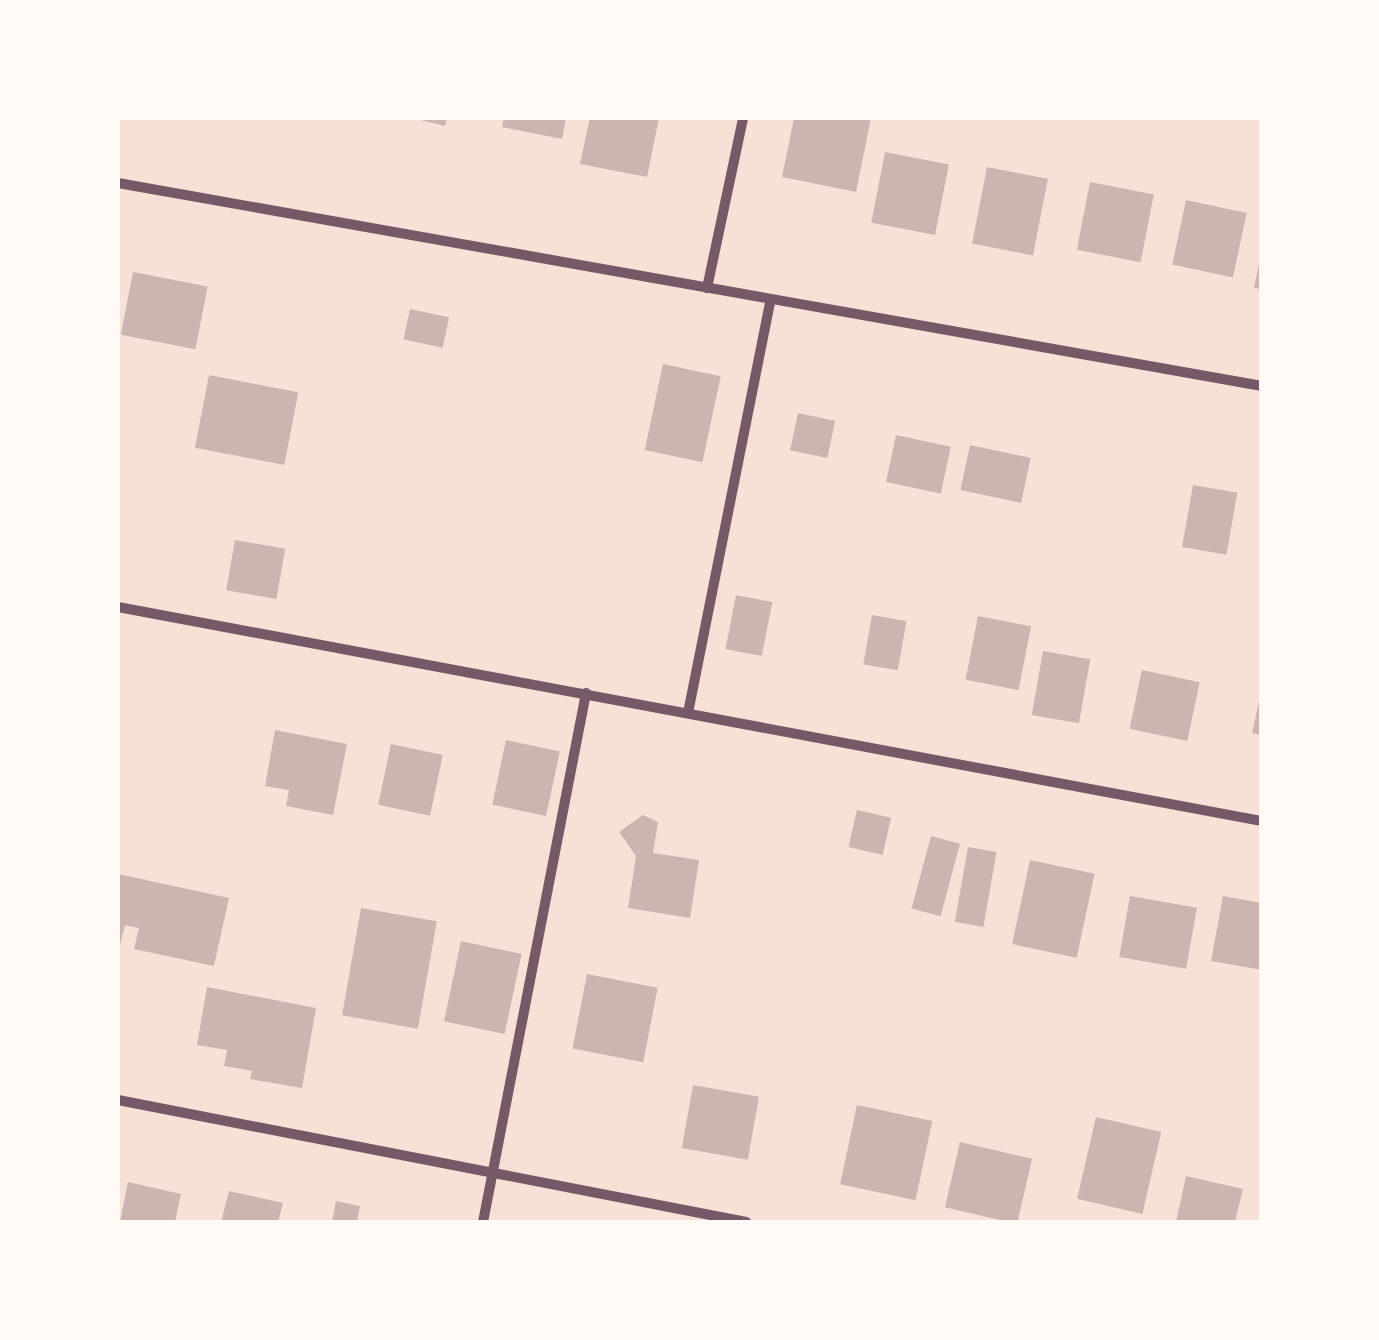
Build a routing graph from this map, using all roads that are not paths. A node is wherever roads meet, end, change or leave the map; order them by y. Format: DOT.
graph roads {
  1 [pos="743,118"];
  2 [pos="118,184"];
  3 [pos="707,288"];
  4 [pos="770,301"];
  5 [pos="1262,386"];
  6 [pos="118,607"];
  7 [pos="586,693"];
  8 [pos="688,713"];
  9 [pos="1262,821"];
  10 [pos="118,1100"];
  11 [pos="492,1173"];
  12 [pos="484,1222"];
  13 [pos="746,1222"];
  1 -- 3 [label="street"];
  2 -- 3 [label="street"];
  3 -- 4 [label="street"];
  4 -- 5 [label="street"];
  4 -- 8 [label="street"];
  6 -- 7 [label="street"];
  7 -- 8 [label="street"];
  7 -- 11 [label="street"];
  8 -- 9 [label="street"];
  10 -- 11 [label="street"];
  11 -- 12 [label="street"];
  11 -- 13 [label="street"];
}
